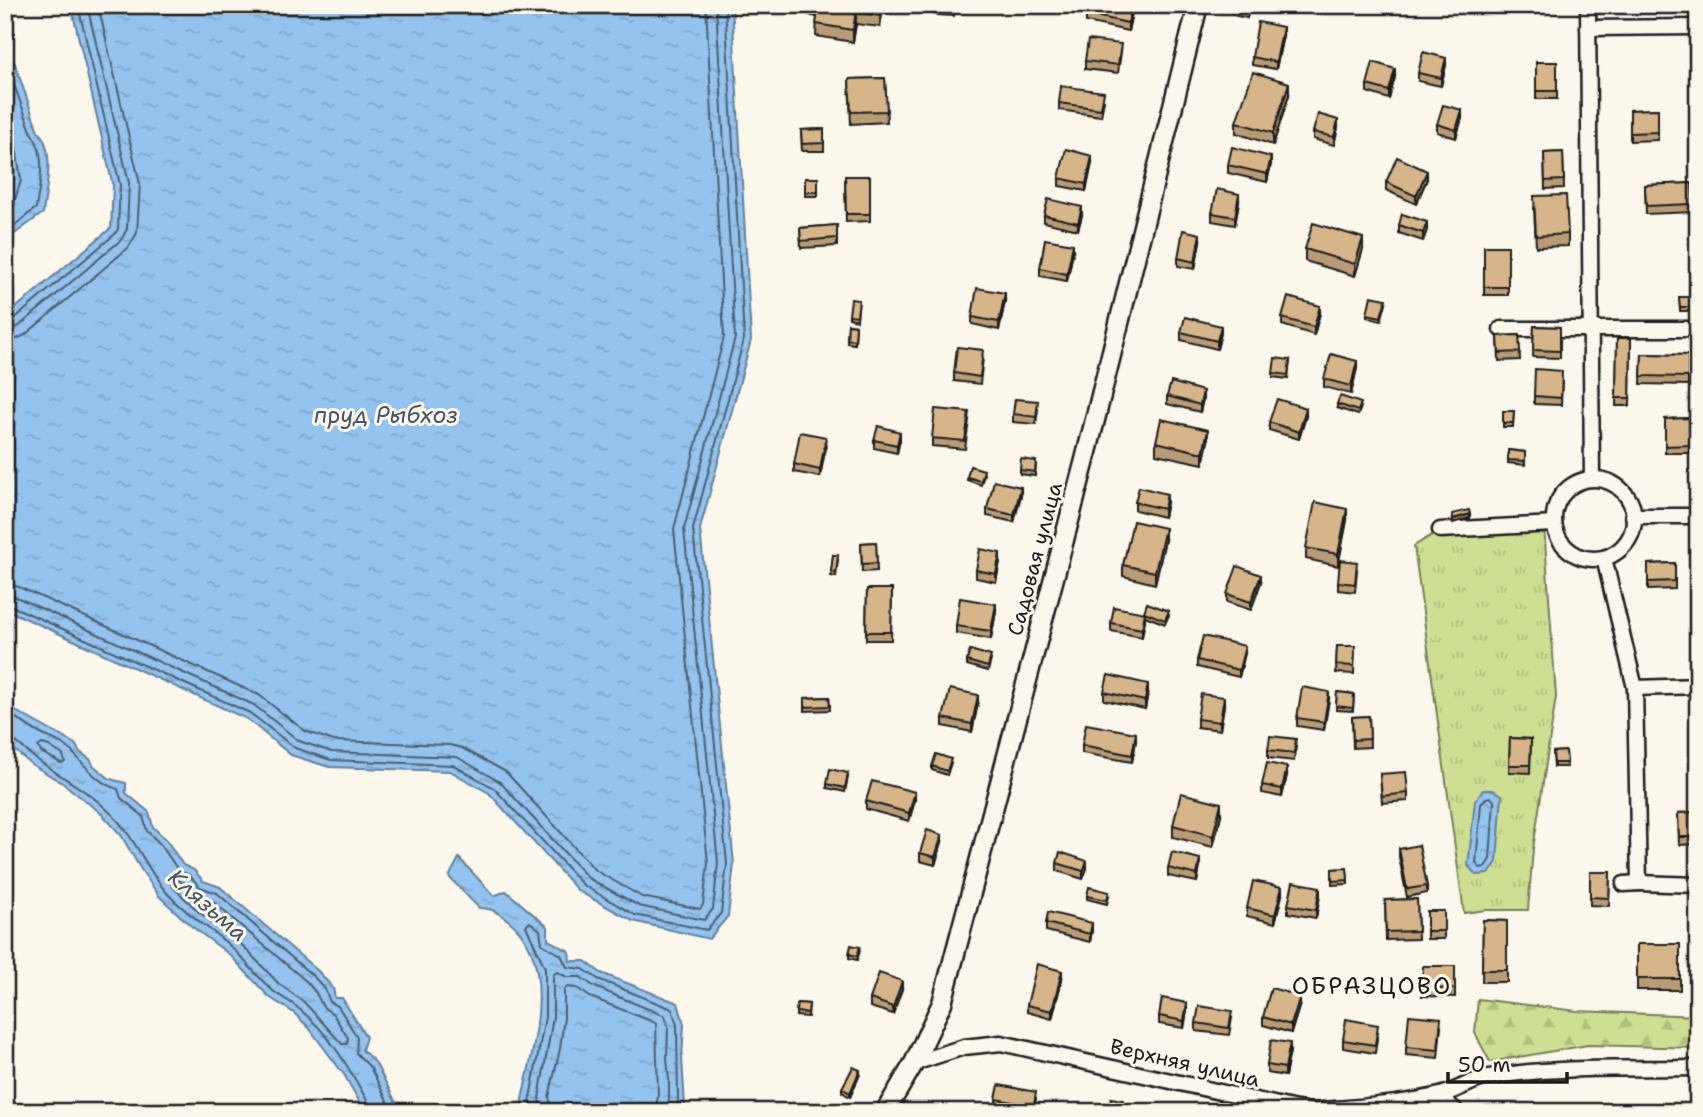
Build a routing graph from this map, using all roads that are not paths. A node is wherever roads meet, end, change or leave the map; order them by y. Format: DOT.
graph roads {
  1 [pos="1198,5"];
  2 [pos="1588,5"];
  3 [pos="1588,27"];
  4 [pos="1698,27"];
  5 [pos="1698,328"];
  6 [pos="1500,329"];
  7 [pos="1591,330"];
  8 [pos="1592,478"];
  9 [pos="1633,516"];
  10 [pos="1698,516"];
  11 [pos="1554,524"];
  12 [pos="1440,530"];
  13 [pos="1604,558"];
  14 [pos="1698,686"];
  15 [pos="1636,688"];
  16 [pos="1639,883"];
  17 [pos="1624,884"];
  18 [pos="1698,885"];
  19 [pos="914,1063"];
  20 [pos="1698,1068"];
  21 [pos="1424,1098"];
  22 [pos="1312,1111"];
  23 [pos="885,1112"];
  24 [pos="1457,1112"];
  1 -- 19 [label="street, Садовая улица"];
  2 -- 3 [label="street"];
  3 -- 4 [label="street"];
  3 -- 7 [label="street"];
  5 -- 7 [label="street"];
  6 -- 7 [label="street"];
  7 -- 8 [label="street"];
  8 -- 9 [label="street"];
  8 -- 11 [label="street"];
  9 -- 10 [label="street"];
  9 -- 13 [label="street"];
  11 -- 12 [label="street"];
  11 -- 13 [label="street"];
  13 -- 15 [label="street"];
  14 -- 15 [label="street"];
  15 -- 16 [label="street"];
  16 -- 17 [label="street"];
  16 -- 18 [label="street"];
  19 -- 22 [label="street, Верхняя улица"];
  19 -- 23 [label="street, Садовая улица"];
  20 -- 21 [label="street, Верхняя улица"];
  21 -- 22 [label="street, Верхняя улица"];
  21 -- 24 [label="street"];
}
